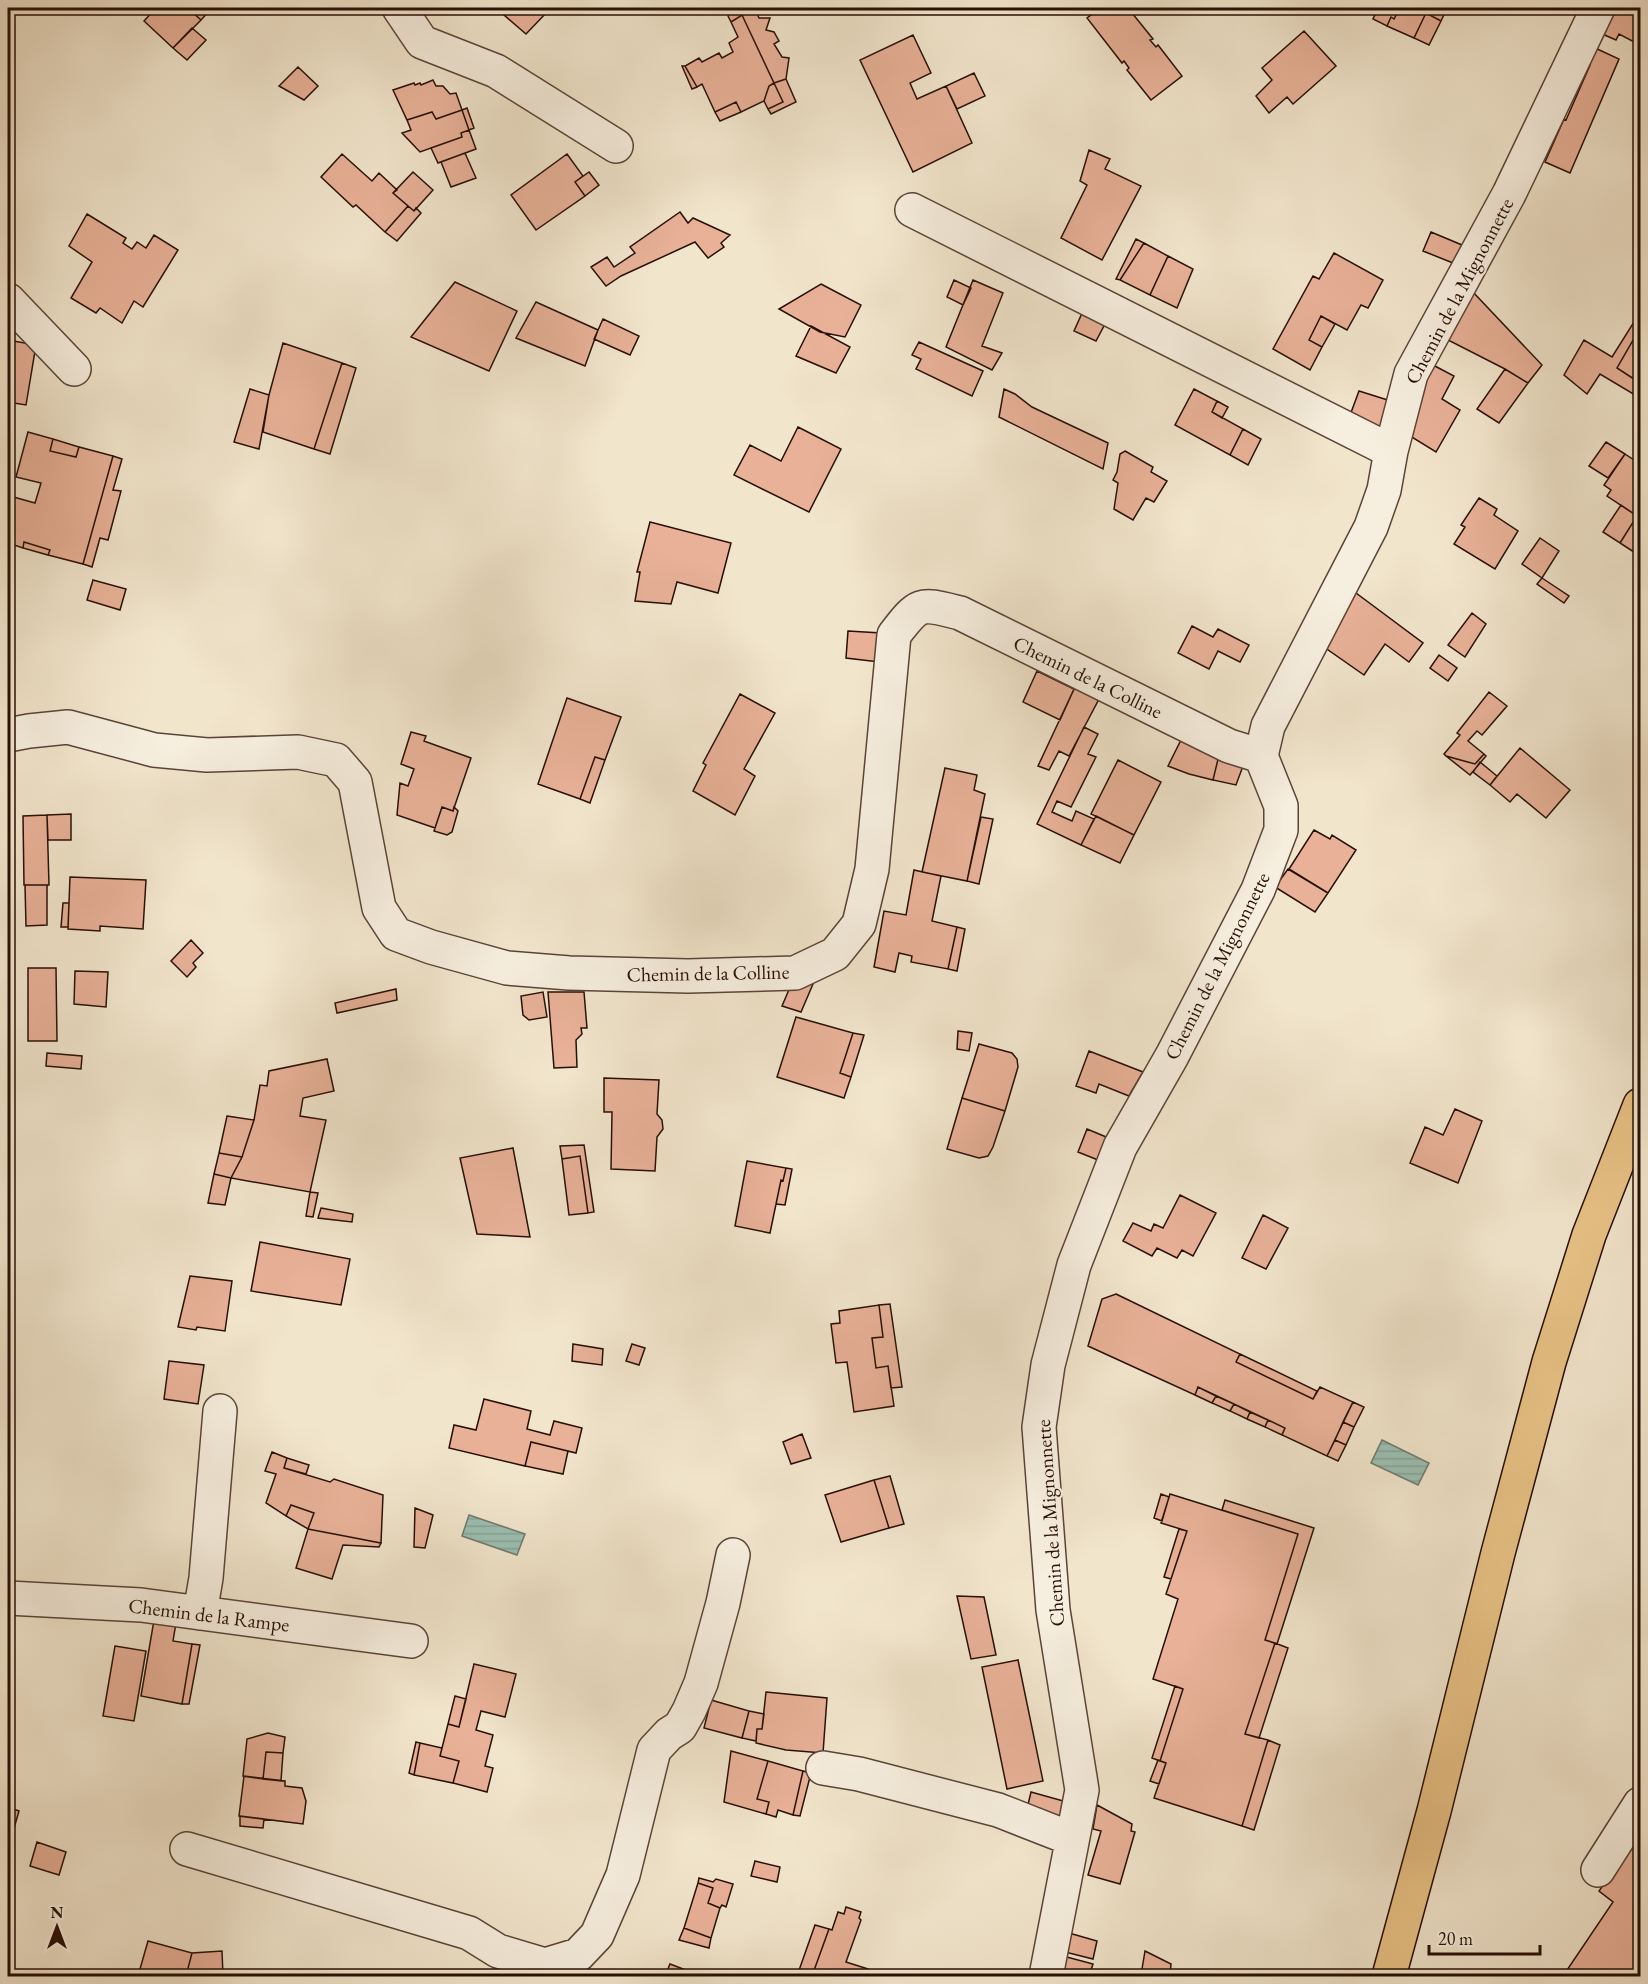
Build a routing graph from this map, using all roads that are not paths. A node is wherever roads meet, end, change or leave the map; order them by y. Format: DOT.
graph roads {
  1 [pos="399,8"];
  2 [pos="1598,8"];
  3 [pos="616,146"];
  4 [pos="912,210"];
  5 [pos="8,300"];
  6 [pos="74,369"];
  7 [pos="1391,451"];
  8 [pos="8,735"];
  9 [pos="1261,756"];
  10 [pos="1641,1105"];
  11 [pos="220,1411"];
  12 [pos="733,1555"];
  13 [pos="8,1598"];
  14 [pos="200,1613"];
  15 [pos="411,1641"];
  16 [pos="823,1768"];
  17 [pos="1641,1804"];
  18 [pos="1072,1839"];
  19 [pos="187,1849"];
  20 [pos="1598,1870"];
  21 [pos="538,1971"];
  22 [pos="1046,1977"];
  23 [pos="1389,1977"];
  1 -- 3 [label="street"];
  2 -- 7 [label="street, Chemin de la Mignonnette"];
  4 -- 7 [label="street"];
  5 -- 6 [label="street"];
  7 -- 9 [label="street, Chemin de la Mignonnette"];
  8 -- 9 [label="street, Chemin de la Colline"];
  9 -- 18 [label="street, Chemin de la Mignonnette"];
  10 -- 23 [label="main road"];
  11 -- 14 [label="street"];
  12 -- 21 [label="street"];
  13 -- 14 [label="street, Chemin de la Rampe"];
  14 -- 15 [label="street, Chemin de la Rampe"];
  16 -- 18 [label="street"];
  17 -- 20 [label="street"];
  18 -- 22 [label="street, Chemin de la Mignonnette"];
  19 -- 21 [label="street"];
}
